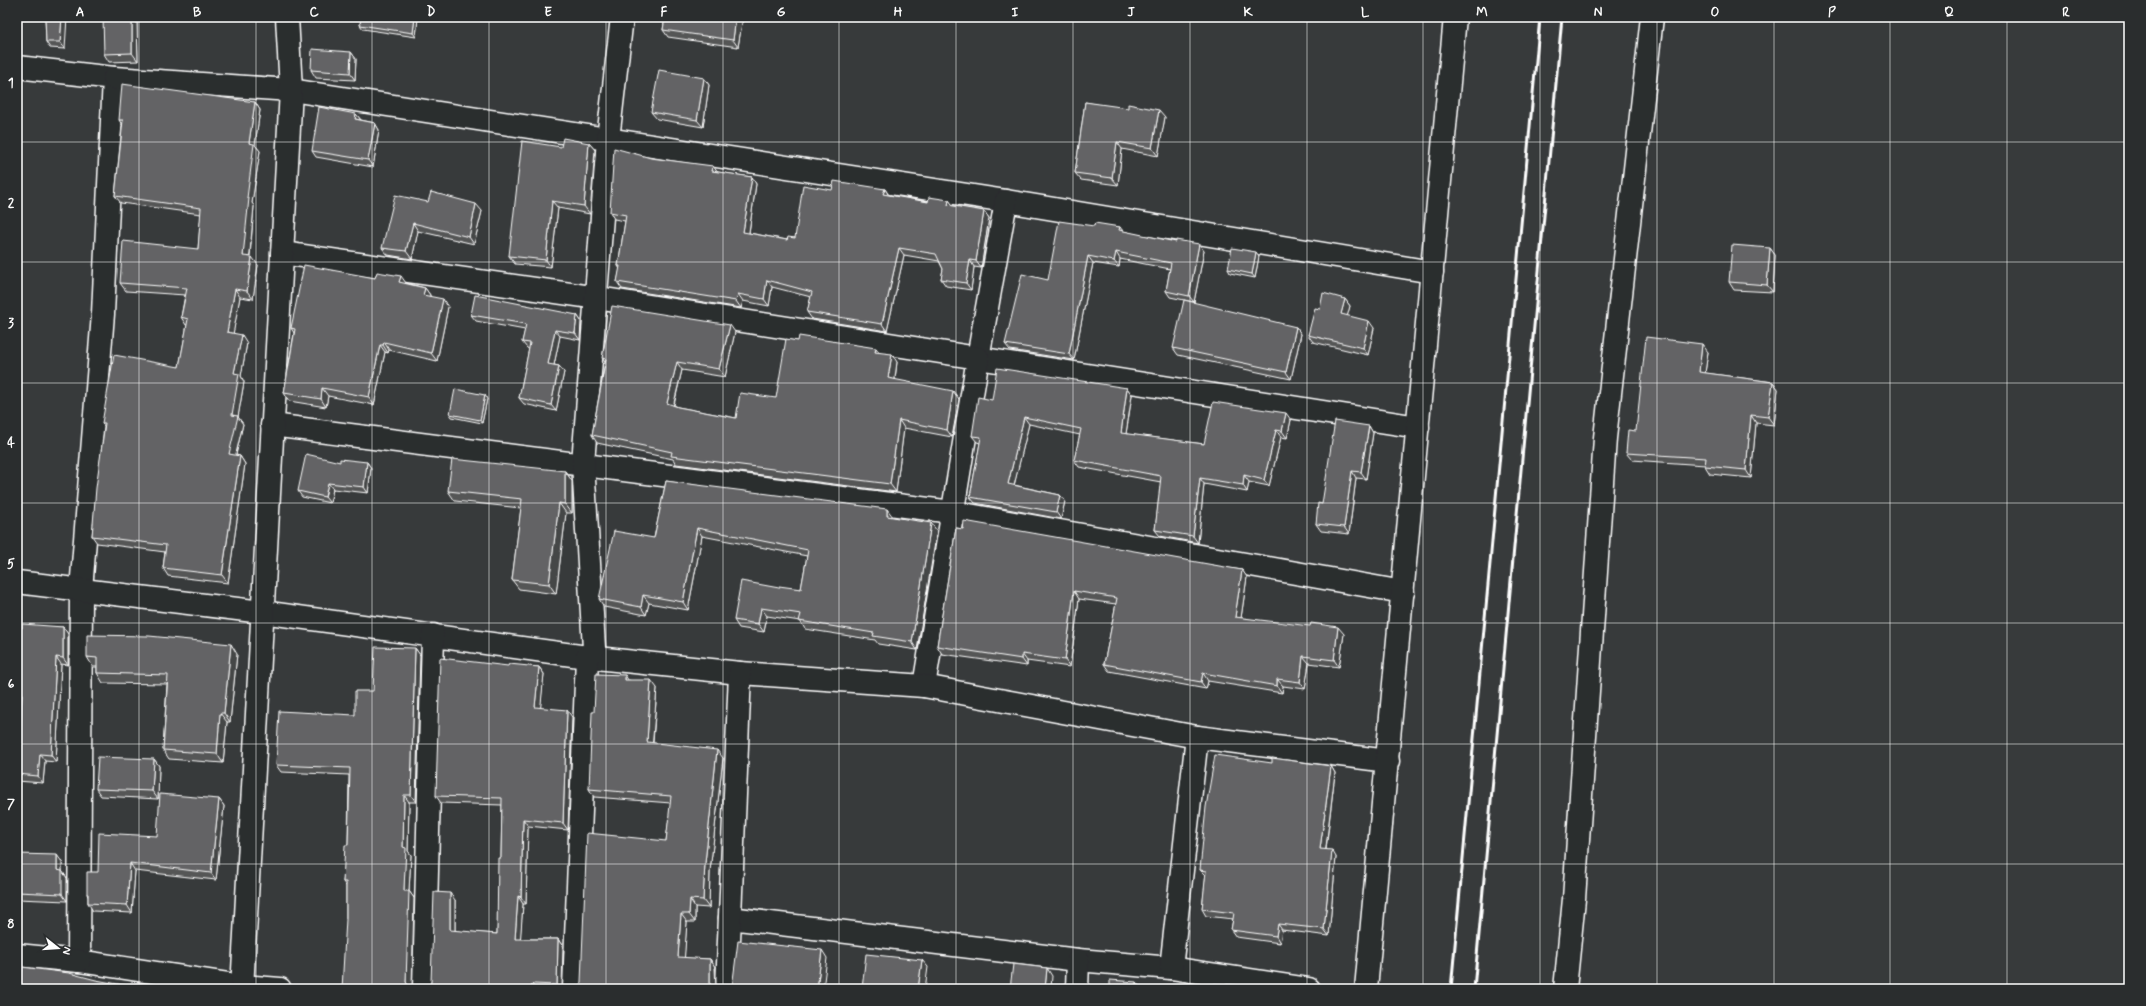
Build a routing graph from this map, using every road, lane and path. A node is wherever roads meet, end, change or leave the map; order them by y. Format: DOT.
graph roads {
  1 [pos="287,17"];
  2 [pos="622,17"];
  3 [pos="1455,17"];
  4 [pos="1652,17"];
  5 [pos="17,67"];
  6 [pos="114,78"];
  7 [pos="291,90"];
  8 [pos="608,139"];
  9 [pos="1006,201"];
  10 [pos="282,253"];
  11 [pos="1432,272"];
  12 [pos="596,298"];
  13 [pos="978,358"];
  14 [pos="272,425"];
  15 [pos="1418,427"];
  16 [pos="583,463"];
  17 [pos="952,512"];
  18 [pos="17,582"];
  19 [pos="81,590"];
  20 [pos="1403,592"];
  21 [pos="262,612"];
  22 [pos="433,635"];
  23 [pos="587,658"];
  24 [pos="740,673"];
  25 [pos="924,686"];
  26 [pos="1197,737"];
  27 [pos="1388,761"];
  28 [pos="730,918"];
  29 [pos="17,955"];
  30 [pos="1078,960"];
  31 [pos="79,961"];
  32 [pos="1172,968"];
  33 [pos="242,987"];
  34 [pos="280,989"];
  35 [pos="424,989"];
  36 [pos="574,989"];
  37 [pos="728,989"];
  38 [pos="1078,989"];
  39 [pos="1309,989"];
  40 [pos="1366,989"];
  41 [pos="1565,989"];
  1 -- 7 [label="street"];
  2 -- 8 [label="street"];
  3 -- 11 [label="street"];
  4 -- 41 [label="street"];
  5 -- 6 [label="street"];
  6 -- 7 [label="street"];
  6 -- 19 [label="street"];
  7 -- 8 [label="street"];
  7 -- 10 [label="street"];
  8 -- 9 [label="street"];
  8 -- 12 [label="street"];
  9 -- 11 [label="street"];
  9 -- 13 [label="street"];
  10 -- 12 [label="street"];
  10 -- 14 [label="street"];
  11 -- 15 [label="street"];
  12 -- 13 [label="street"];
  12 -- 16 [label="street"];
  13 -- 15 [label="street"];
  13 -- 17 [label="street"];
  14 -- 16 [label="street"];
  14 -- 21 [label="street"];
  15 -- 20 [label="street"];
  16 -- 17 [label="street"];
  16 -- 23 [label="street"];
  17 -- 20 [label="street"];
  17 -- 25 [label="street"];
  18 -- 19 [label="street"];
  19 -- 21 [label="street"];
  19 -- 31 [label="street"];
  20 -- 27 [label="street"];
  21 -- 22 [label="street"];
  21 -- 33 [label="street"];
  22 -- 23 [label="street"];
  22 -- 35 [label="street"];
  23 -- 24 [label="street"];
  23 -- 36 [label="street"];
  24 -- 25 [label="street"];
  24 -- 28 [label="street"];
  25 -- 26 [label="street"];
  26 -- 27 [label="street"];
  26 -- 32 [label="street"];
  27 -- 40 [label="street"];
  28 -- 30 [label="street"];
  28 -- 37 [label="street"];
  29 -- 31 [label="street"];
  30 -- 32 [label="street"];
  30 -- 38 [label="street"];
  31 -- 33 [label="street"];
  32 -- 39 [label="street"];
  33 -- 34 [label="street"];
}
